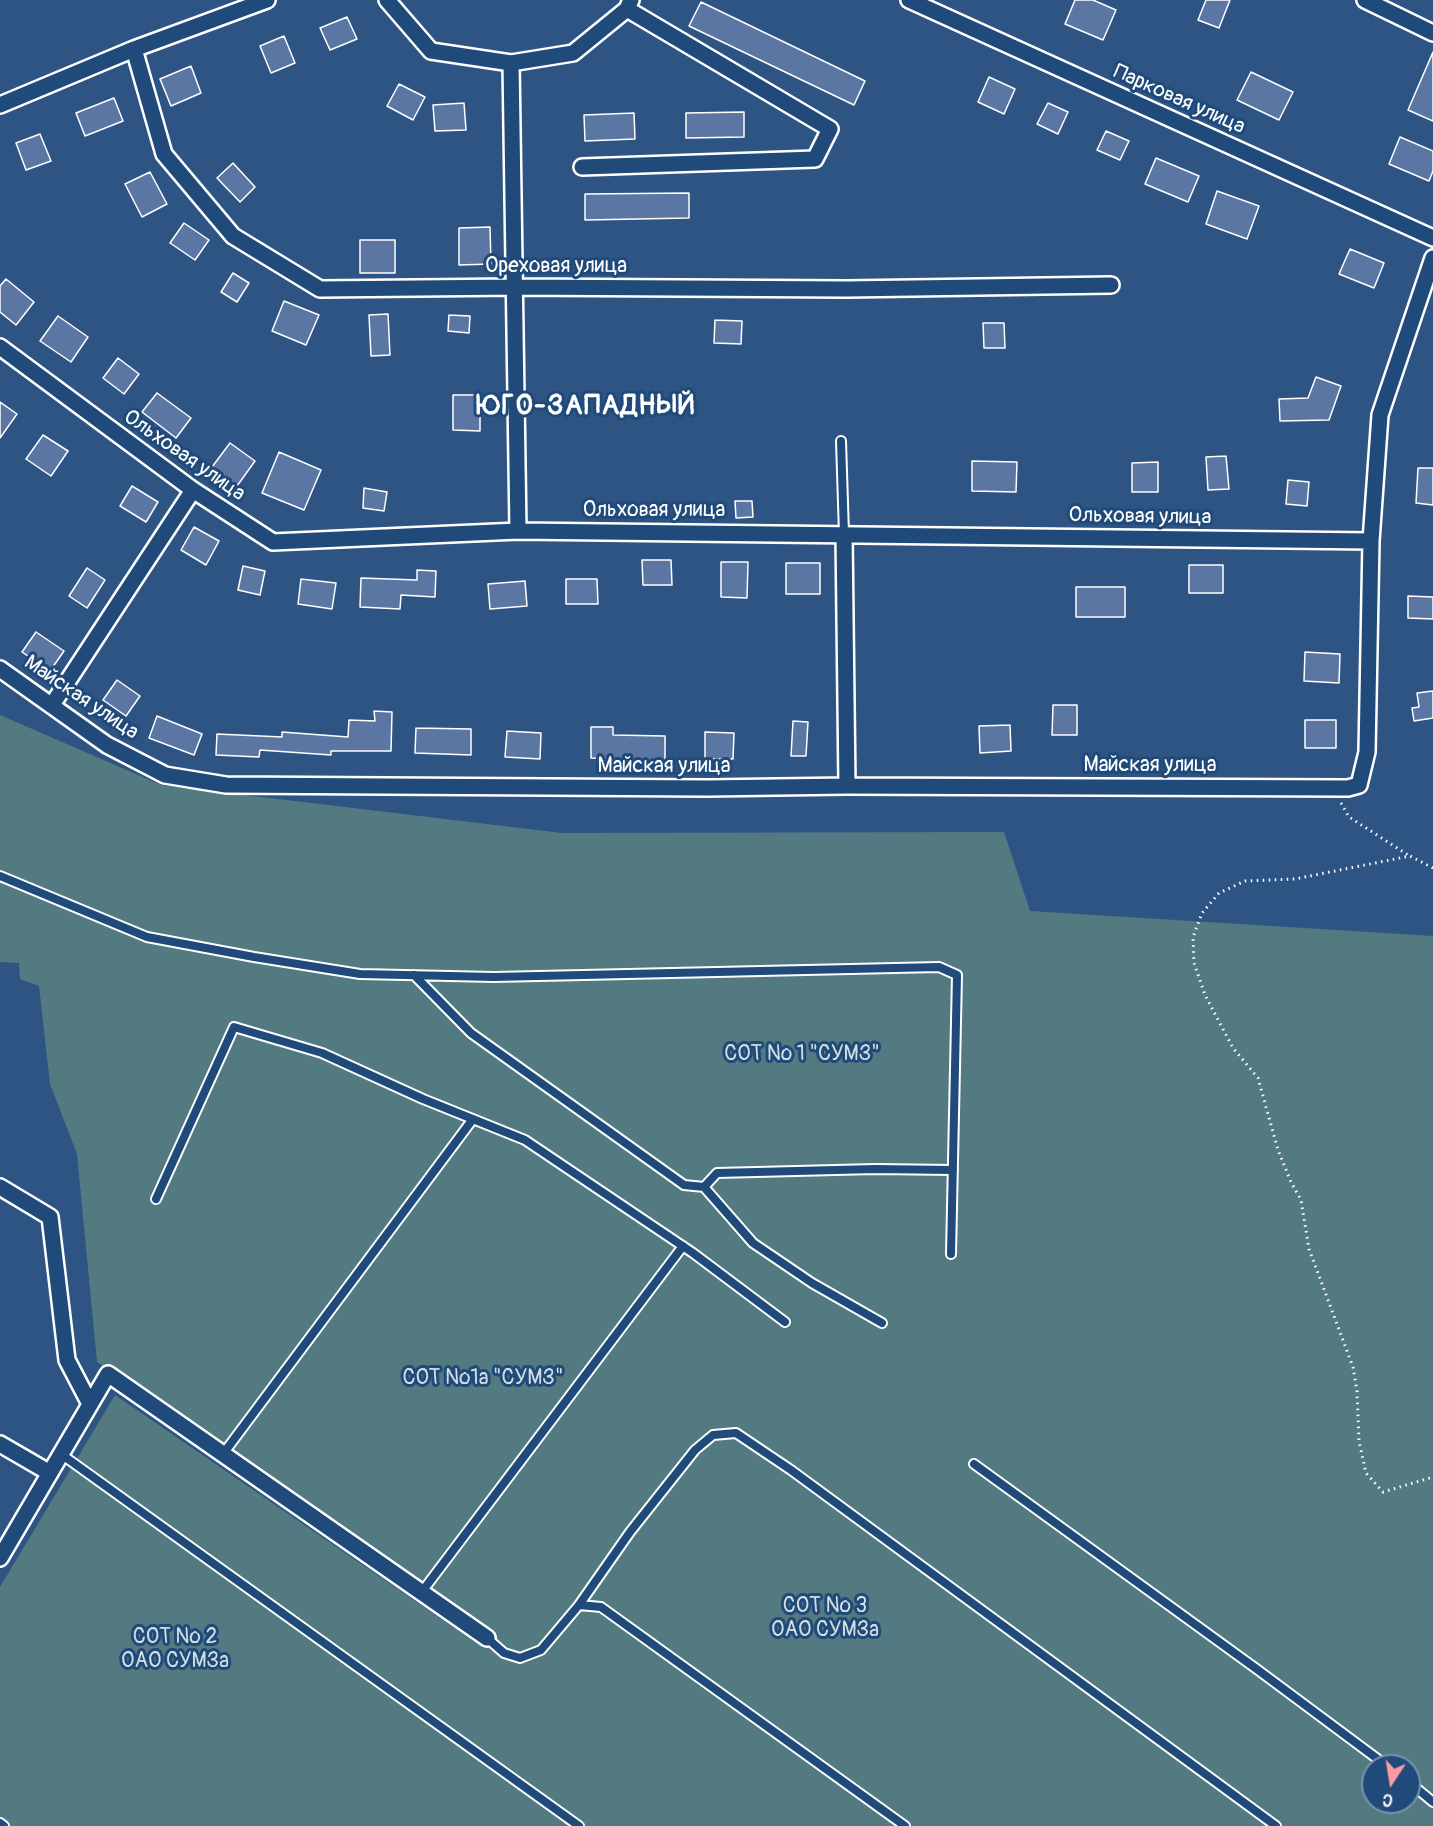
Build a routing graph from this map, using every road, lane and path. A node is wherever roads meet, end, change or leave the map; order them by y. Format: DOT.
graph roads {
  1 [pos="267,0"];
  2 [pos="387,0"];
  3 [pos="909,0"];
  4 [pos="1365,0"];
  5 [pos="629,5"];
  6 [pos="1433,33"];
  7 [pos="134,49"];
  8 [pos="511,63"];
  9 [pos="0,105"];
  10 [pos="582,167"];
  11 [pos="1433,238"];
  12 [pos="1433,258"];
  13 [pos="1111,285"];
  14 [pos="515,287"];
  15 [pos="0,347"];
  16 [pos="841,441"];
  17 [pos="193,490"];
  18 [pos="518,531"];
  19 [pos="844,534"];
  20 [pos="1371,541"];
  21 [pos="0,669"];
  22 [pos="52,705"];
  23 [pos="847,786"];
  24 [pos="1332,788"];
  25 [pos="1410,856"];
  26 [pos="1433,868"];
  27 [pos="0,876"];
  28 [pos="414,975"];
  29 [pos="473,1119"];
  30 [pos="953,1170"];
  31 [pos="0,1187"];
  32 [pos="704,1187"];
  33 [pos="156,1199"];
  34 [pos="683,1246"];
  35 [pos="951,1254"];
  36 [pos="785,1323"];
  37 [pos="882,1323"];
  38 [pos="90,1404"];
  39 [pos="0,1444"];
  40 [pos="61,1454"];
  41 [pos="224,1455"];
  42 [pos="974,1464"];
  43 [pos="50,1473"];
  44 [pos="1433,1477"];
  45 [pos="0,1558"];
  46 [pos="421,1593"];
  47 [pos="579,1605"];
  48 [pos="487,1638"];
  49 [pos="1371,1754"];
  50 [pos="1421,1792"];
  51 [pos="1433,1802"];
  52 [pos="0,1823"];
  53 [pos="4,1826"];
  54 [pos="579,1826"];
  55 [pos="905,1826"];
  56 [pos="1276,1826"];
  1 -- 7 [label="street"];
  2 -- 8 [label="street"];
  3 -- 11 [label="street, Парковая улица"];
  4 -- 6 [label="street"];
  5 -- 8 [label="street"];
  5 -- 10 [label="street"];
  7 -- 9 [label="street"];
  7 -- 14 [label="street, Ореховая улица"];
  8 -- 14 [label="street"];
  12 -- 20 [label="street"];
  13 -- 14 [label="street, Ореховая улица"];
  14 -- 18 [label="street"];
  15 -- 17 [label="street, Ольховая улица"];
  16 -- 19 [label="lane"];
  17 -- 18 [label="street, Ольховая улица"];
  17 -- 22 [label="street"];
  18 -- 19 [label="street, Ольховая улица"];
  19 -- 20 [label="street, Ольховая улица"];
  19 -- 23 [label="street"];
  20 -- 24 [label="street, Майская улица"];
  21 -- 22 [label="street, Майская улица"];
  22 -- 23 [label="street, Майская улица"];
  23 -- 24 [label="street, Майская улица"];
  24 -- 25 [label="path"];
  25 -- 26 [label="path"];
  25 -- 44 [label="path"];
  27 -- 28 [label="lane"];
  28 -- 30 [label="lane"];
  28 -- 32 [label="lane"];
  29 -- 33 [label="lane"];
  29 -- 34 [label="lane"];
  29 -- 41 [label="lane"];
  30 -- 32 [label="lane"];
  30 -- 35 [label="lane"];
  31 -- 38 [label="street"];
  32 -- 37 [label="lane"];
  34 -- 36 [label="lane"];
  34 -- 46 [label="lane"];
  38 -- 40 [label="street"];
  38 -- 41 [label="street"];
  39 -- 43 [label="street"];
  40 -- 43 [label="street"];
  40 -- 54 [label="lane"];
  41 -- 46 [label="street"];
  42 -- 49 [label="lane"];
  43 -- 45 [label="street"];
  46 -- 48 [label="street"];
  47 -- 48 [label="lane"];
  47 -- 55 [label="lane"];
  47 -- 56 [label="lane"];
  50 -- 51 [label="lane"];
  52 -- 53 [label="lane"];
}
